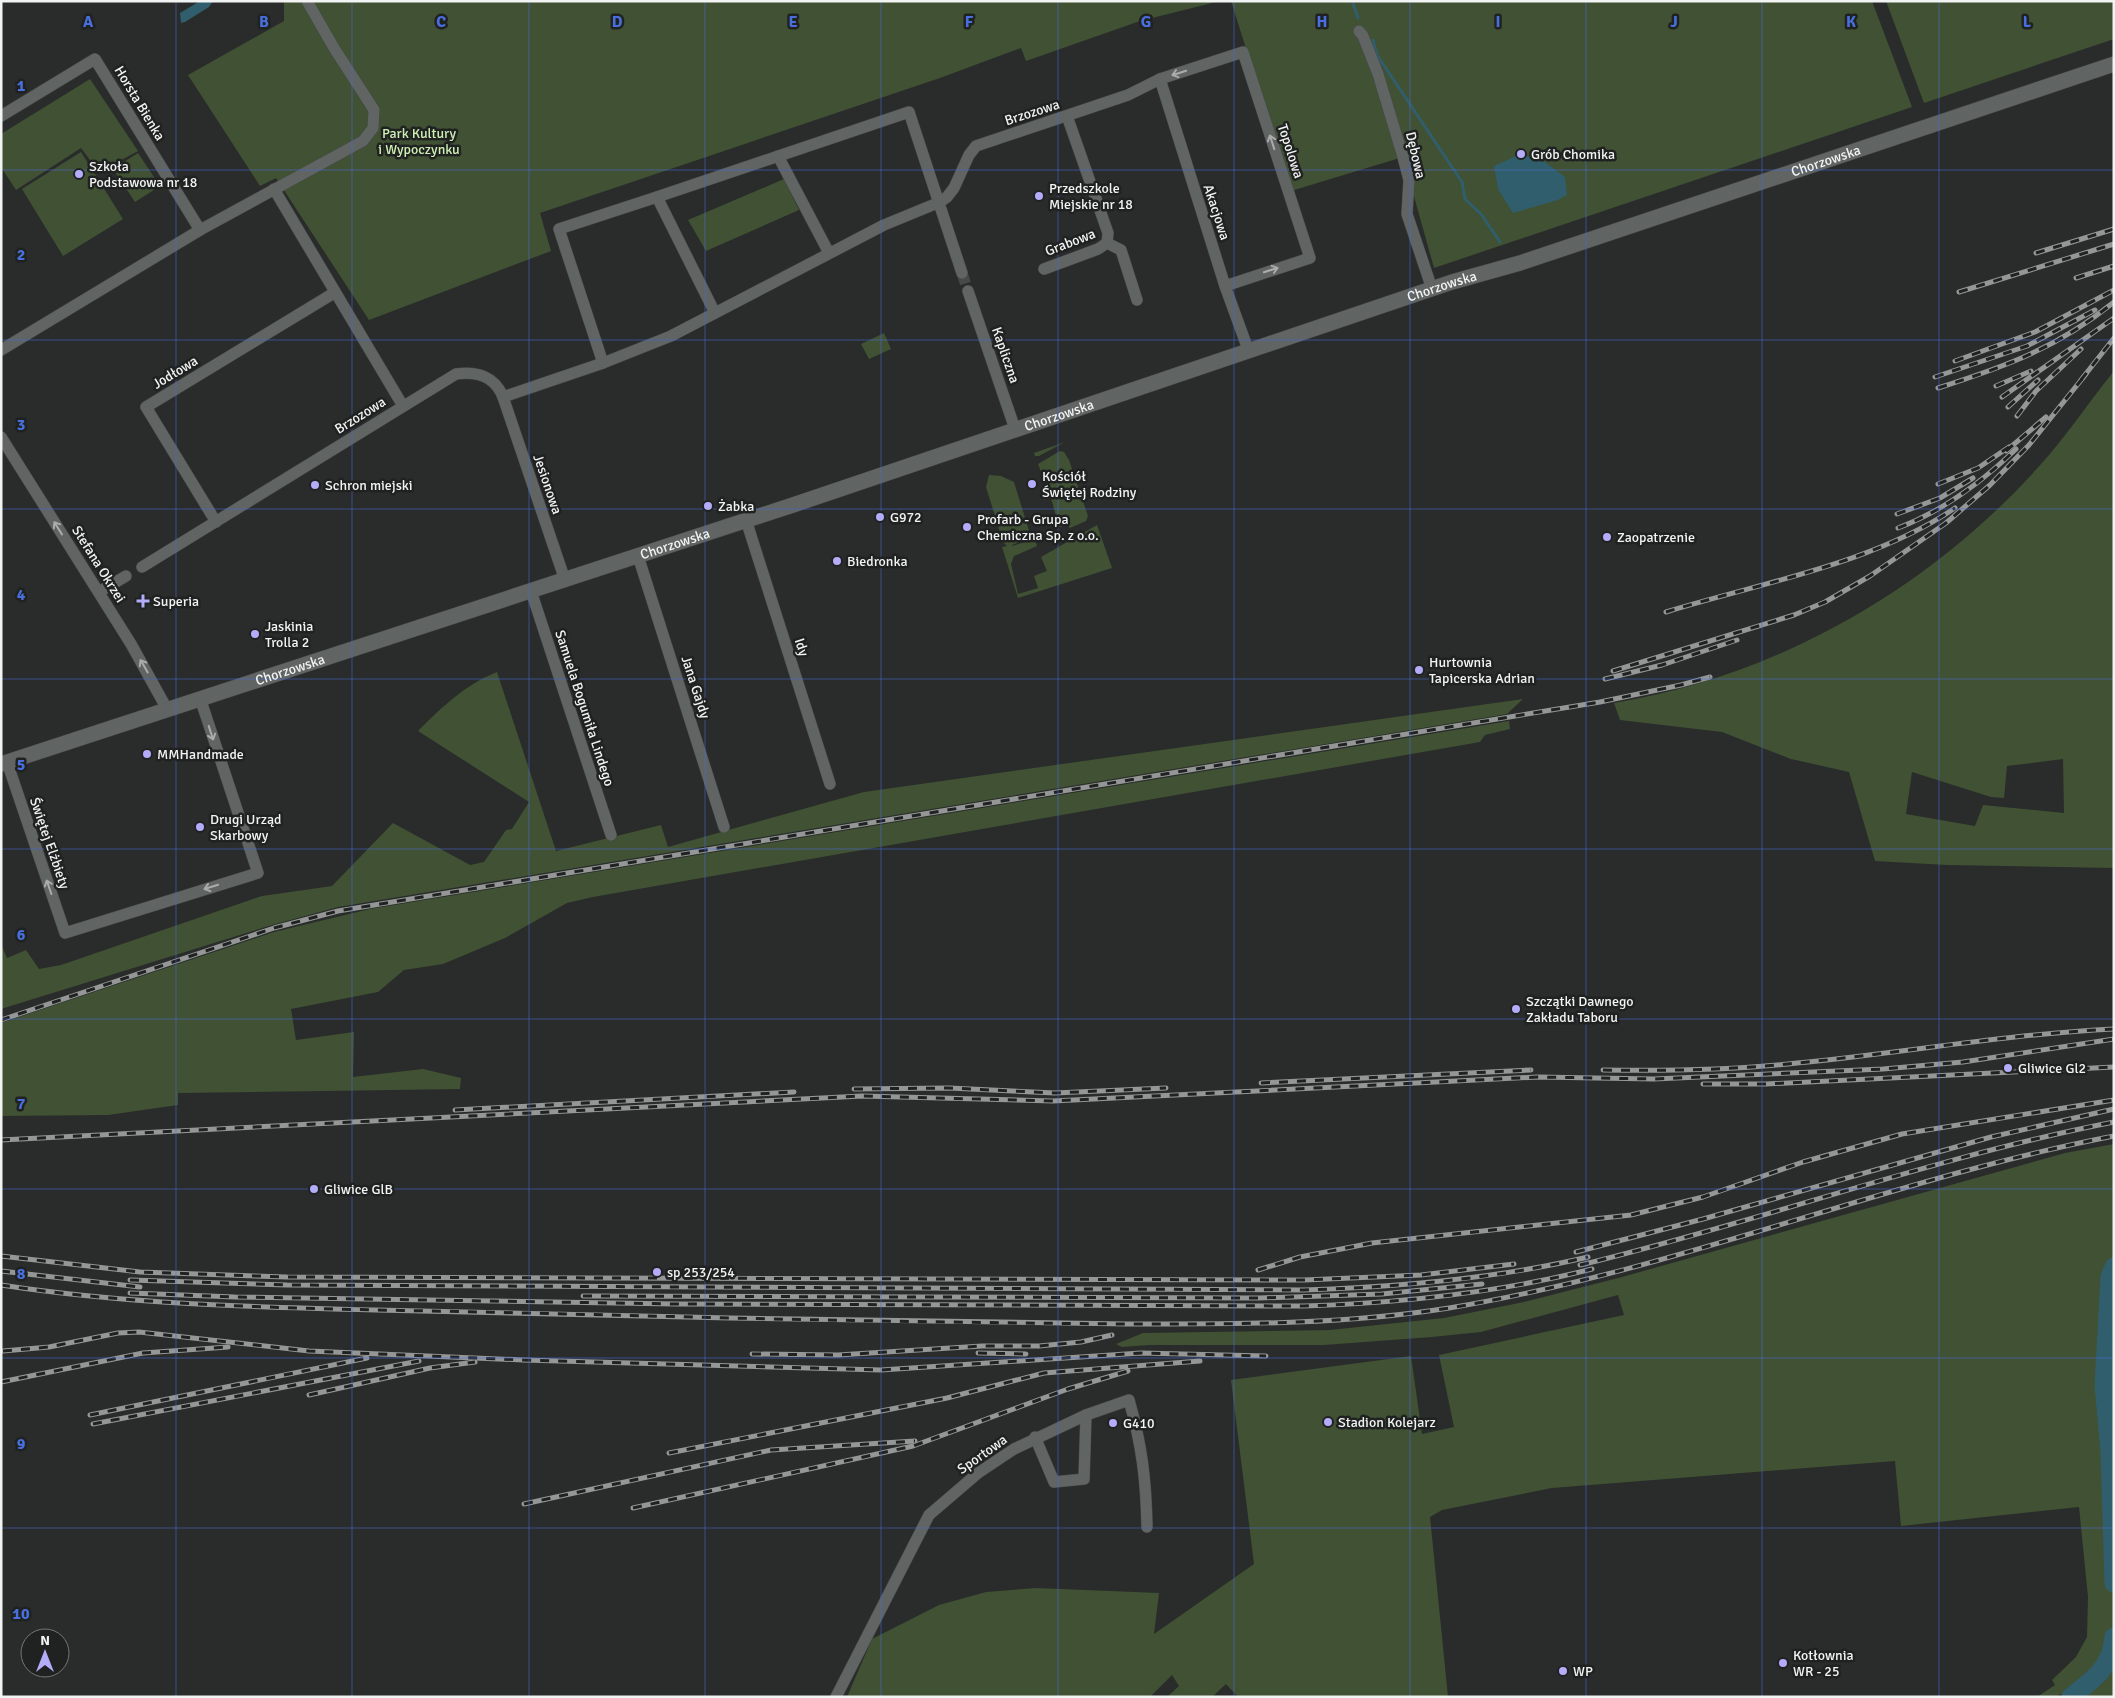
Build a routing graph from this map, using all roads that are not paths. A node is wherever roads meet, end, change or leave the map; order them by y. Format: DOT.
graph roads {
  1 [pos="307,1"];
  2 [pos="1359,31"];
  3 [pos="2114,64"];
  4 [pos="1160,79"];
  5 [pos="1,116"];
  6 [pos="1067,116"];
  7 [pos="778,156"];
  8 [pos="274,189"];
  9 [pos="657,197"];
  10 [pos="940,202"];
  11 [pos="200,230"];
  12 [pos="1107,243"];
  13 [pos="828,253"];
  14 [pos="1044,268"];
  15 [pos="962,273"];
  16 [pos="1225,286"];
  17 [pos="1432,289"];
  18 [pos="968,291"];
  19 [pos="334,293"];
  20 [pos="1137,300"];
  21 [pos="715,313"];
  22 [pos="1,350"];
  23 [pos="1249,352"];
  24 [pos="603,364"];
  25 [pos="504,397"];
  26 [pos="403,406"];
  27 [pos="1015,429"];
  28 [pos="1,437"];
  29 [pos="746,520"];
  30 [pos="216,522"];
  31 [pos="638,556"];
  32 [pos="142,567"];
  33 [pos="126,576"];
  34 [pos="564,580"];
  35 [pos="531,591"];
  36 [pos="99,592"];
  37 [pos="200,698"];
  38 [pos="166,709"];
  39 [pos="4,763"];
  40 [pos="830,784"];
  41 [pos="724,827"];
  42 [pos="611,835"];
  43 [pos="1086,1415"];
  44 [pos="1035,1437"];
  45 [pos="1147,1527"];
  46 [pos="836,1697"];
  1 -- 8 [label="street"];
  2 -- 17 [label="street, Dębowa"];
  3 -- 17 [label="main road, Chorzowska"];
  4 -- 6 [label="street, Brzozowa"];
  4 -- 16 [label="street, Akacjowa"];
  16 -- 4 [label="street, Topolowa, one-way"];
  5 -- 11 [label="street, Horsta Bienka"];
  6 -- 10 [label="street, Brzozowa"];
  6 -- 12 [label="street"];
  7 -- 9 [label="street"];
  7 -- 10 [label="street"];
  7 -- 13 [label="street"];
  8 -- 11 [label="street"];
  8 -- 19 [label="street"];
  9 -- 21 [label="street"];
  9 -- 24 [label="street"];
  10 -- 13 [label="street, Brzozowa"];
  10 -- 15 [label="street"];
  11 -- 22 [label="street"];
  12 -- 14 [label="street, Grabowa"];
  12 -- 20 [label="street"];
  13 -- 21 [label="street, Brzozowa"];
  16 -- 23 [label="street, Akacjowa"];
  17 -- 23 [label="main road, Chorzowska"];
  18 -- 27 [label="street, Kapliczna"];
  19 -- 26 [label="street"];
  19 -- 30 [label="street, Jodłowa"];
  21 -- 24 [label="street, Brzozowa"];
  23 -- 27 [label="main road, Chorzowska"];
  24 -- 25 [label="street, Brzozowa"];
  25 -- 26 [label="street, Brzozowa"];
  25 -- 34 [label="street, Jesionowa"];
  26 -- 30 [label="street, Brzozowa"];
  27 -- 29 [label="main road, Chorzowska"];
  36 -- 28 [label="street, Stefana Okrzei, one-way"];
  29 -- 31 [label="main road, Chorzowska"];
  29 -- 40 [label="street, Idy"];
  30 -- 32 [label="street, Brzozowa"];
  31 -- 34 [label="main road, Chorzowska"];
  31 -- 41 [label="street, Jana Gajdy"];
  33 -- 36 [label="street"];
  34 -- 35 [label="main road, Chorzowska"];
  35 -- 37 [label="main road, Chorzowska"];
  35 -- 42 [label="street, Samuela Bogumiła Lindego"];
  38 -- 36 [label="street, Stefana Okrzei, one-way"];
  37 -- 38 [label="main road, Chorzowska"];
  37 -- 39 [label="street, Świętej Elżbiety, one-way"];
  38 -- 39 [label="main road, Chorzowska"];
  43 -- 44 [label="street, Sportowa"];
  43 -- 44 [label="street"];
  43 -- 45 [label="street, Sportowa"];
  44 -- 46 [label="street, Sportowa"];
}
